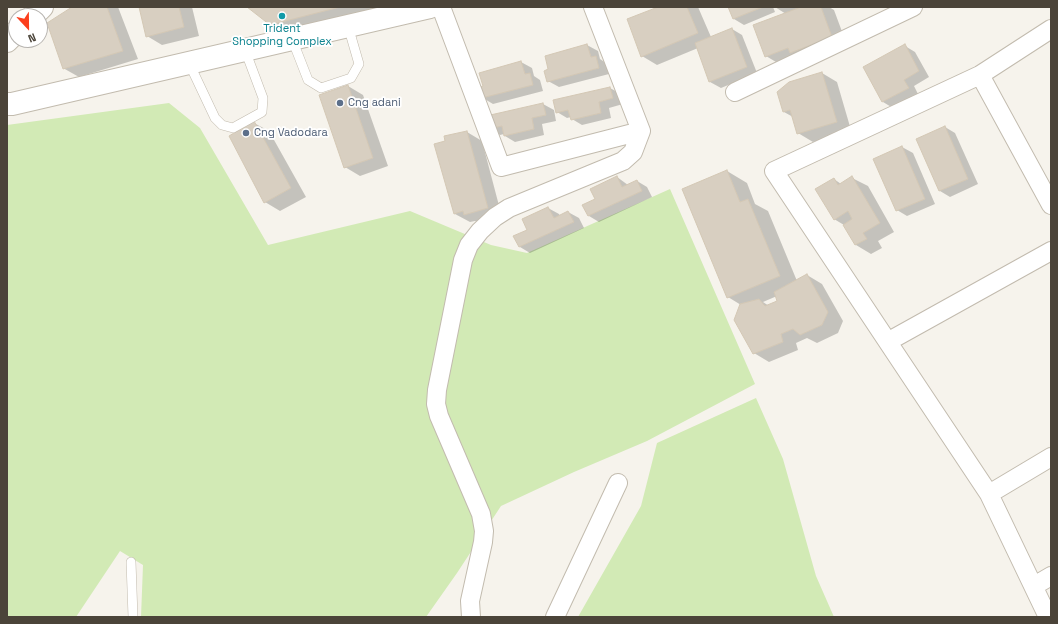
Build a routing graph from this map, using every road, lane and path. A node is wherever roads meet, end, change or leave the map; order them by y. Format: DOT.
graph roads {
  1 [pos="430,7"];
  2 [pos="442,7"];
  3 [pos="593,7"];
  4 [pos="913,7"];
  5 [pos="348,26"];
  6 [pos="1051,29"];
  7 [pos="292,39"];
  8 [pos="245,50"];
  9 [pos="189,63"];
  10 [pos="980,75"];
  11 [pos="734,92"];
  12 [pos="7,104"];
  13 [pos="641,132"];
  14 [pos="1051,205"];
  15 [pos="1051,251"];
  16 [pos="889,341"];
  17 [pos="1051,457"];
  18 [pos="618,483"];
  19 [pos="989,494"];
  20 [pos="131,562"];
  21 [pos="1051,576"];
  22 [pos="1034,586"];
  23 [pos="133,617"];
  24 [pos="471,617"];
  25 [pos="555,617"];
  26 [pos="1048,617"];
  1 -- 5 [label="street"];
  2 -- 13 [label="street"];
  3 -- 13 [label="street"];
  4 -- 11 [label="street"];
  5 -- 7 [label="street"];
  5 -- 7 [label="lane"];
  6 -- 10 [label="street"];
  7 -- 8 [label="street"];
  8 -- 9 [label="street"];
  8 -- 9 [label="lane"];
  9 -- 12 [label="street"];
  10 -- 14 [label="street"];
  10 -- 16 [label="street"];
  13 -- 24 [label="street"];
  15 -- 16 [label="street"];
  16 -- 19 [label="street"];
  17 -- 19 [label="street"];
  18 -- 25 [label="street"];
  19 -- 22 [label="street"];
  20 -- 23 [label="lane"];
  21 -- 22 [label="street"];
  22 -- 26 [label="street"];
}
